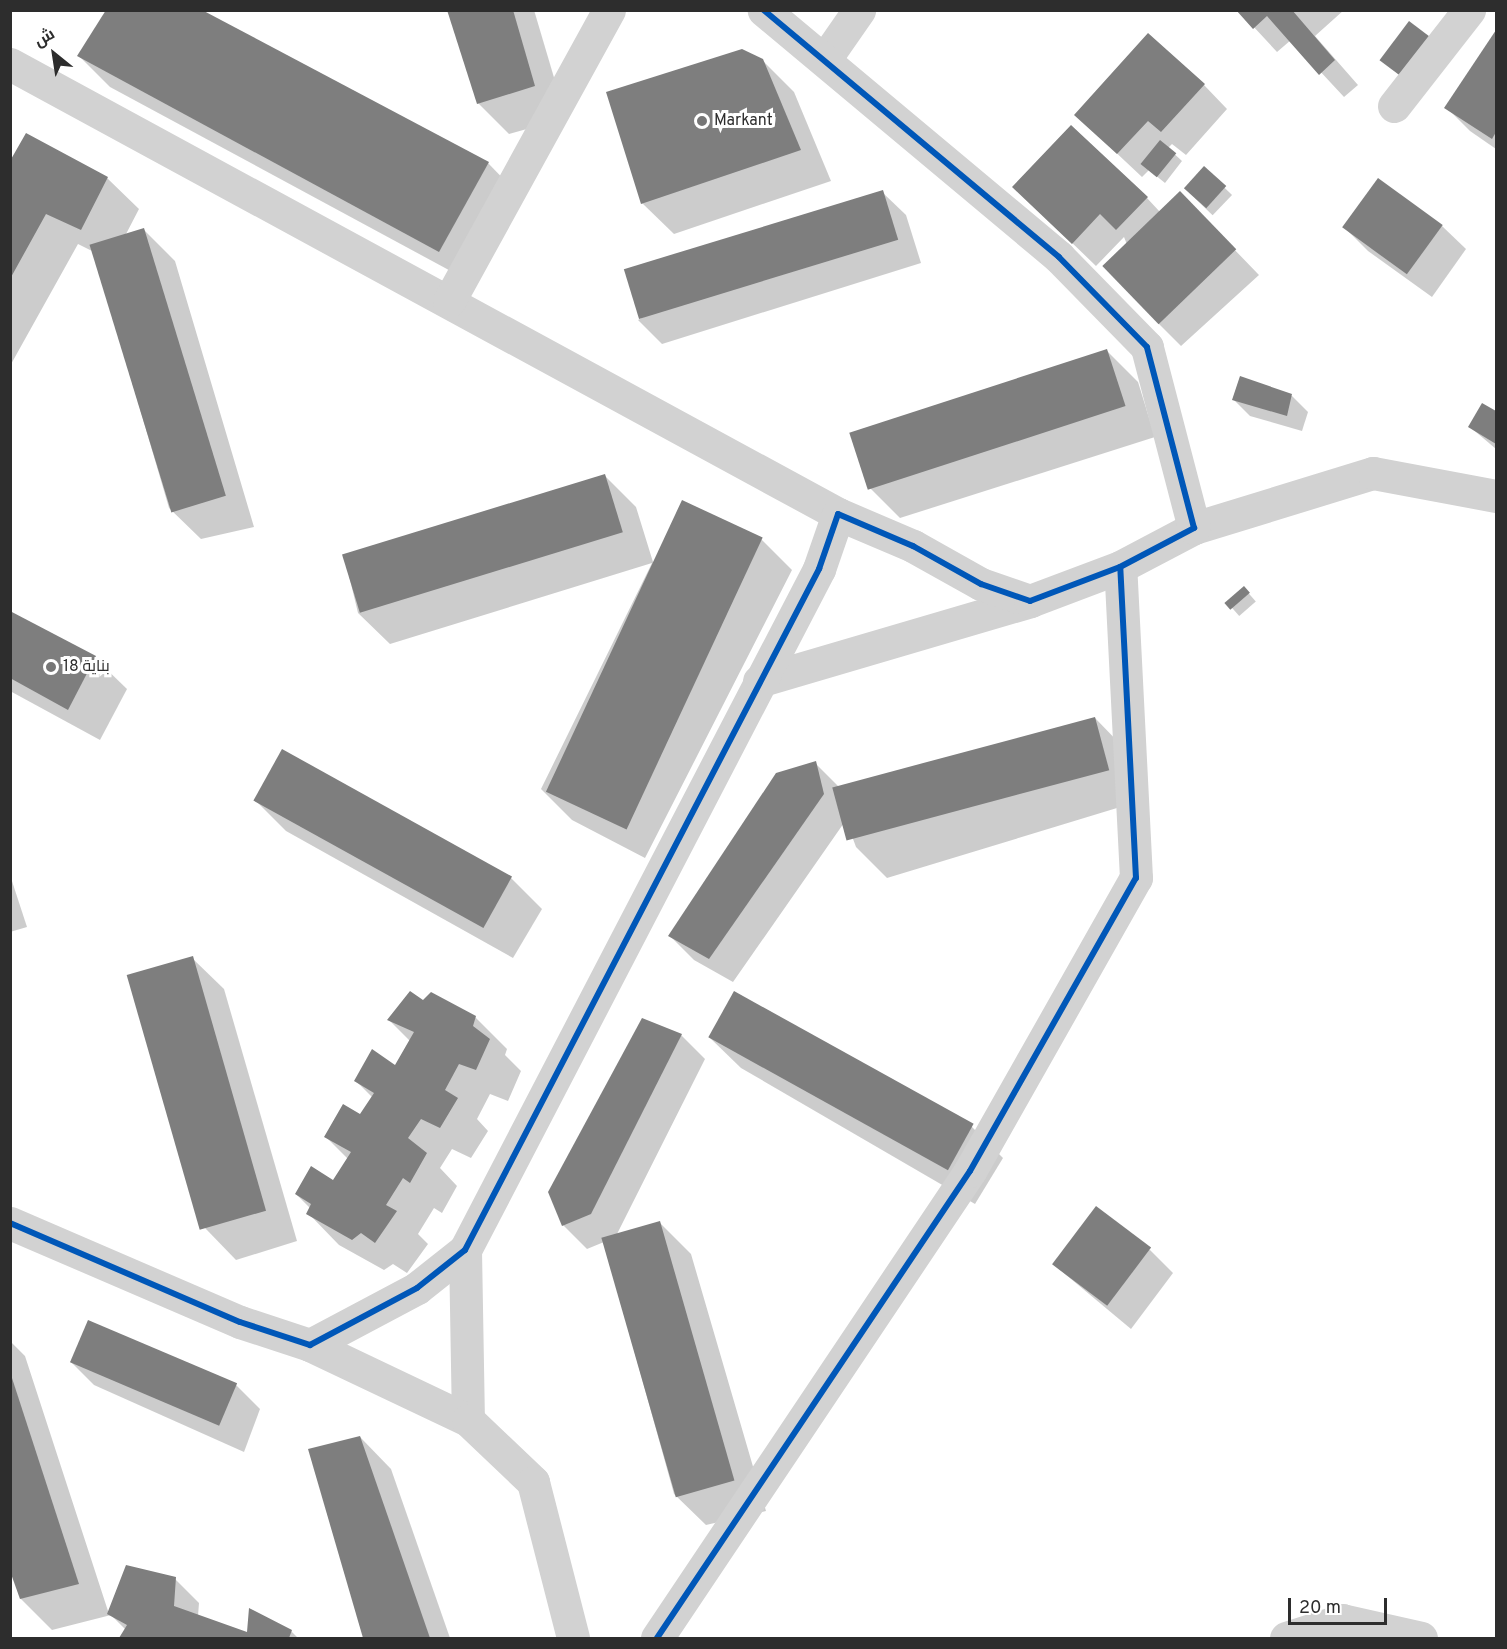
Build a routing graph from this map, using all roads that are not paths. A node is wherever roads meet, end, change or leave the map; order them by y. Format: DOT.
graph roads {
  1 [pos="609,10"];
  2 [pos="764,10"];
  3 [pos="859,10"];
  4 [pos="1469,10"];
  5 [pos="825,59"];
  6 [pos="10,64"];
  7 [pos="1394,106"];
  8 [pos="449,301"];
  9 [pos="1495,492"];
  10 [pos="838,514"];
  11 [pos="1194,528"];
  12 [pos="1119,567"];
  13 [pos="1030,601"];
  14 [pos="759,681"];
  15 [pos="10,1223"];
  16 [pos="465,1250"];
  17 [pos="310,1345"];
  18 [pos="468,1420"];
  19 [pos="573,1638"];
  20 [pos="657,1638"];
  21 [pos="1286,1638"];
  22 [pos="1421,1638"];
  1 -- 8 [label="street"];
  2 -- 5 [label="street"];
  3 -- 5 [label="street"];
  4 -- 7 [label="street"];
  5 -- 11 [label="street"];
  6 -- 8 [label="street"];
  8 -- 10 [label="street"];
  9 -- 11 [label="street"];
  10 -- 13 [label="street"];
  10 -- 14 [label="street"];
  11 -- 12 [label="street"];
  12 -- 13 [label="street"];
  12 -- 20 [label="street"];
  13 -- 14 [label="street"];
  14 -- 16 [label="street"];
  15 -- 17 [label="street"];
  16 -- 17 [label="street"];
  16 -- 18 [label="street"];
  17 -- 18 [label="street"];
  18 -- 19 [label="street"];
  21 -- 22 [label="street"];
}
